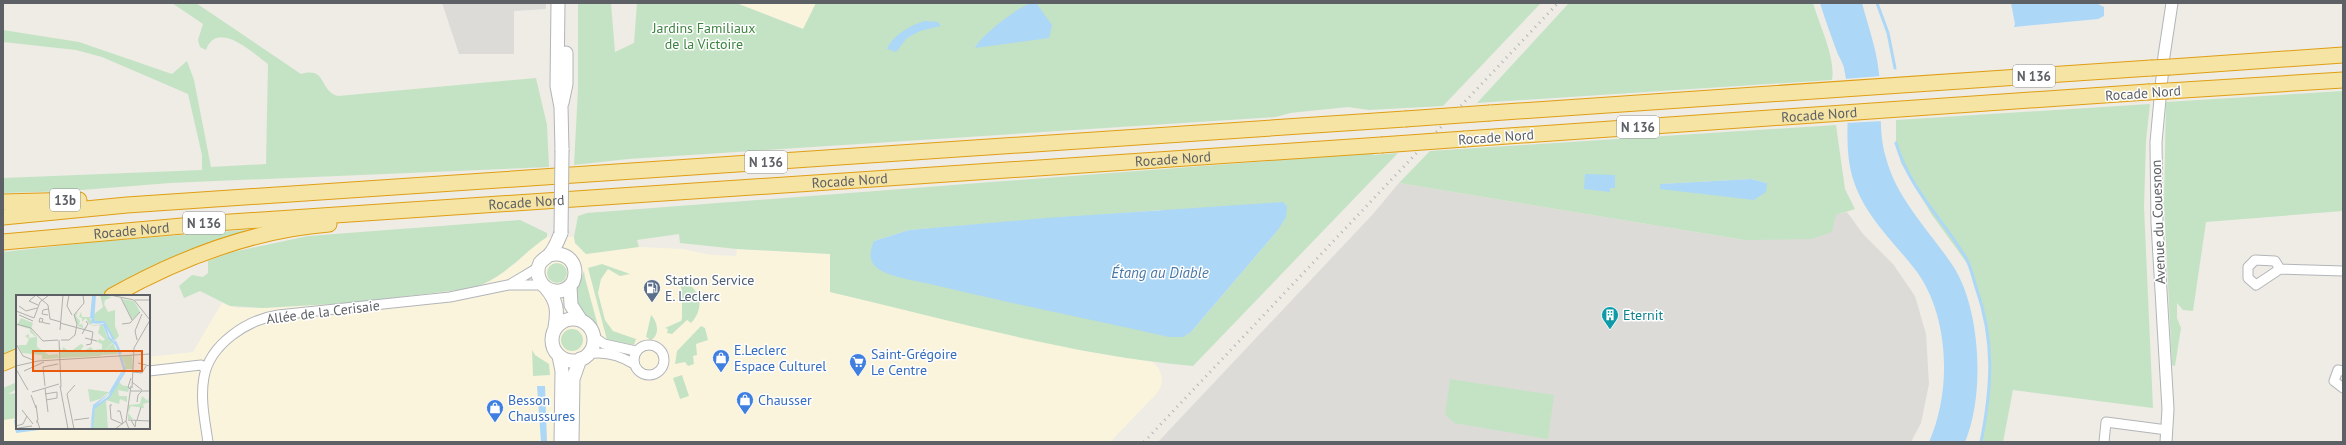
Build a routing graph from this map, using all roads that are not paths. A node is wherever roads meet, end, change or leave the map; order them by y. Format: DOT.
graph roads {
  1 [pos="558,3"];
  2 [pos="566,3"];
  3 [pos="2172,3"];
  4 [pos="2343,55"];
  5 [pos="2343,80"];
  6 [pos="561,107"];
  7 [pos="3,202"];
  8 [pos="127,205"];
  9 [pos="406,210"];
  10 [pos="3,217"];
  11 [pos="561,233"];
  12 [pos="3,242"];
  13 [pos="549,255"];
  14 [pos="568,257"];
  15 [pos="539,267"];
  16 [pos="2280,269"];
  17 [pos="2343,272"];
  18 [pos="508,285"];
  19 [pos="544,286"];
  20 [pos="570,286"];
  21 [pos="114,295"];
  22 [pos="580,320"];
  23 [pos="555,327"];
  24 [pos="594,337"];
  25 [pos="636,351"];
  26 [pos="560,356"];
  27 [pos="584,357"];
  28 [pos="16,358"];
  29 [pos="3,364"];
  30 [pos="634,364"];
  31 [pos="206,369"];
  32 [pos="150,371"];
  33 [pos="2343,371"];
  34 [pos="2343,388"];
  35 [pos="2167,430"];
  36 [pos="208,442"];
  37 [pos="561,442"];
  38 [pos="572,442"];
  39 [pos="2104,442"];
  40 [pos="2166,442"];
  1 -- 6 [label="main road"];
  2 -- 6 [label="main road"];
  3 -- 35 [label="street, Avenue du Couesnon"];
  4 -- 8 [label="highway, Rocade Nord / N 136, bridge"];
  5 -- 9 [label="highway, Rocade Nord / N 136, bridge"];
  6 -- 11 [label="main road, bridge"];
  7 -- 8 [label="highway, 13b"];
  8 -- 10 [label="highway, Rocade Nord / N 136"];
  9 -- 12 [label="highway, Rocade Nord / N 136"];
  9 -- 21 [label="highway"];
  11 -- 13 [label="main road"];
  11 -- 14 [label="main road"];
  13 -- 14 [label="main road"];
  13 -- 15 [label="main road"];
  14 -- 20 [label="main road"];
  15 -- 18 [label="street, Allée de la Cerisaie"];
  15 -- 19 [label="main road"];
  16 -- 17 [label="street"];
  18 -- 19 [label="street, Allée de la Cerisaie"];
  18 -- 31 [label="street, Allée de la Cerisaie"];
  19 -- 20 [label="main road"];
  19 -- 23 [label="main road"];
  20 -- 22 [label="main road"];
  22 -- 23 [label="main road"];
  22 -- 24 [label="main road"];
  23 -- 26 [label="main road"];
  24 -- 25 [label="street"];
  24 -- 27 [label="main road"];
  25 -- 30 [label="street"];
  25 -- 30 [label="street"];
  26 -- 27 [label="main road"];
  26 -- 37 [label="main road"];
  27 -- 30 [label="street"];
  27 -- 38 [label="main road"];
  28 -- 29 [label="highway"];
  31 -- 32 [label="street"];
  31 -- 36 [label="street, Allée de la Cerisaie"];
  33 -- 34 [label="street"];
  35 -- 39 [label="street"];
  35 -- 40 [label="street, Avenue du Couesnon"];
}
